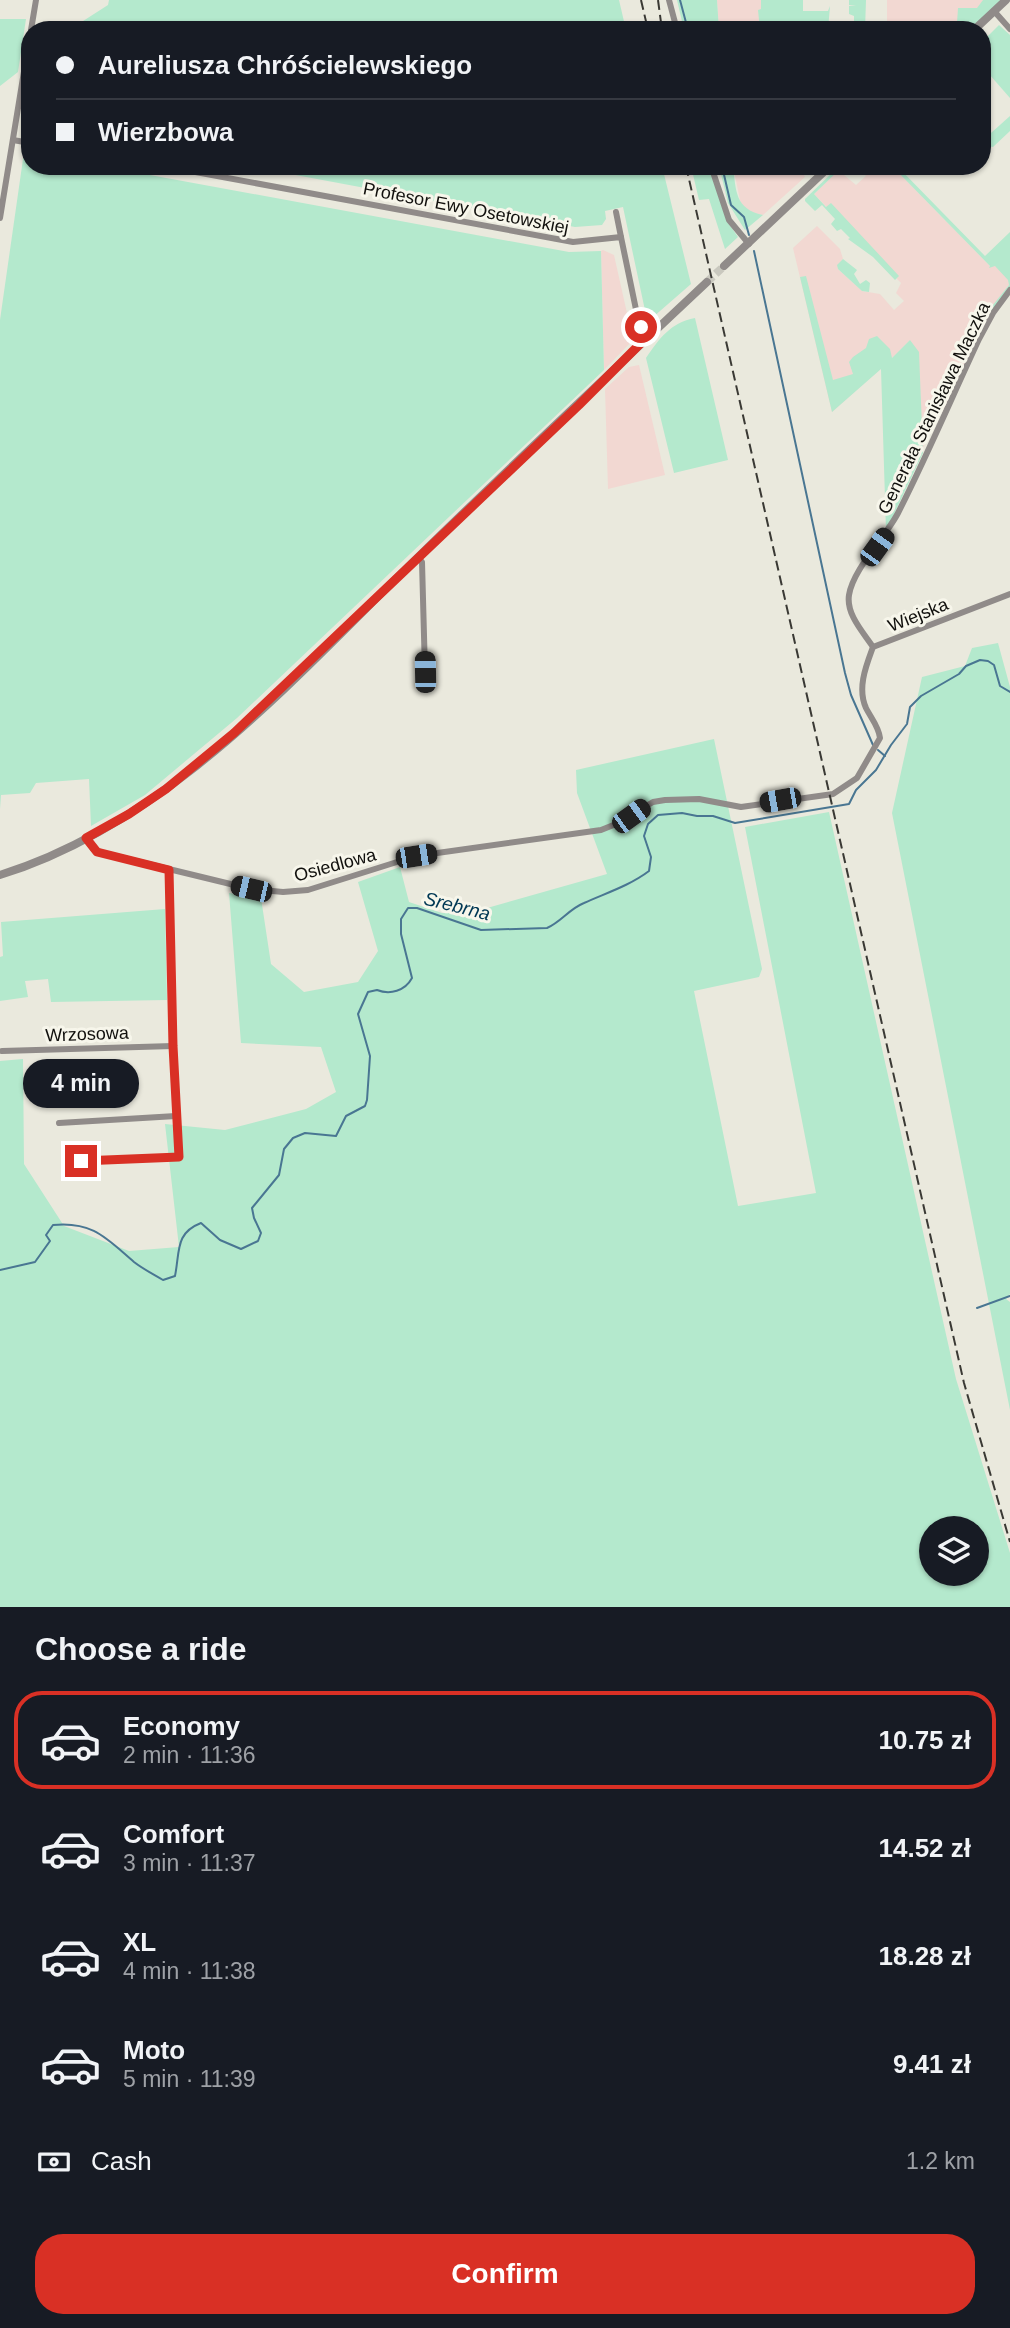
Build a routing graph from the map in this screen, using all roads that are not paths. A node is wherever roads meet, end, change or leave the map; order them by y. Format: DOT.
graph roads {
  1 [pos="36,0"];
  2 [pos="669,0"];
  3 [pos="1006,0"];
  4 [pos="994,11"];
  5 [pos="32,21"];
  6 [pos="675,21"];
  7 [pos="983,21"];
  8 [pos="1010,29"];
  9 [pos="21,91"];
  10 [pos="13,140"];
  11 [pos="21,141"];
  12 [pos="212,175"];
  13 [pos="714,175"];
  14 [pos="821,175"];
  15 [pos="616,212"];
  16 [pos="0,218"];
  17 [pos="621,237"];
  18 [pos="749,244"];
  19 [pos="724,266"];
  20 [pos="706,282"];
  21 [pos="1010,290"];
  22 [pos="648,336"];
  23 [pos="418,557"];
  24 [pos="1010,594"];
  25 [pos="873,647"];
  26 [pos="425,672"];
  27 [pos="862,686"];
  28 [pos="86,838"];
  29 [pos="169,870"];
  30 [pos="0,875"];
  31 [pos="173,1046"];
  32 [pos="2,1051"];
  33 [pos="176,1116"];
  34 [pos="59,1123"];
  35 [pos="81,1161"];
  1 -- 5 [label="street"];
  2 -- 6 [label="street"];
  3 -- 4 [label="street"];
  4 -- 7 [label="street"];
  4 -- 8 [label="street"];
  9 -- 10 [label="street"];
  10 -- 11 [label="street"];
  10 -- 16 [label="street"];
  12 -- 17 [label="street, Profesor Ewy Osetowskiej"];
  13 -- 18 [label="street"];
  14 -- 18 [label="street"];
  15 -- 17 [label="street"];
  17 -- 22 [label="street"];
  18 -- 19 [label="street"];
  20 -- 22 [label="street"];
  21 -- 25 [label="street, Generała Stanisława Maczka"];
  22 -- 23 [label="street"];
  23 -- 26 [label="street"];
  23 -- 28 [label="street"];
  24 -- 25 [label="street, Wiejska"];
  25 -- 27 [label="street, Wiejska"];
  27 -- 29 [label="street, Osiedlowa"];
  28 -- 29 [label="street, Osiedlowa"];
  28 -- 30 [label="street"];
  29 -- 31 [label="street"];
  31 -- 32 [label="street, Wrzosowa"];
  31 -- 33 [label="street"];
  33 -- 34 [label="street"];
  33 -- 35 [label="street"];
}
